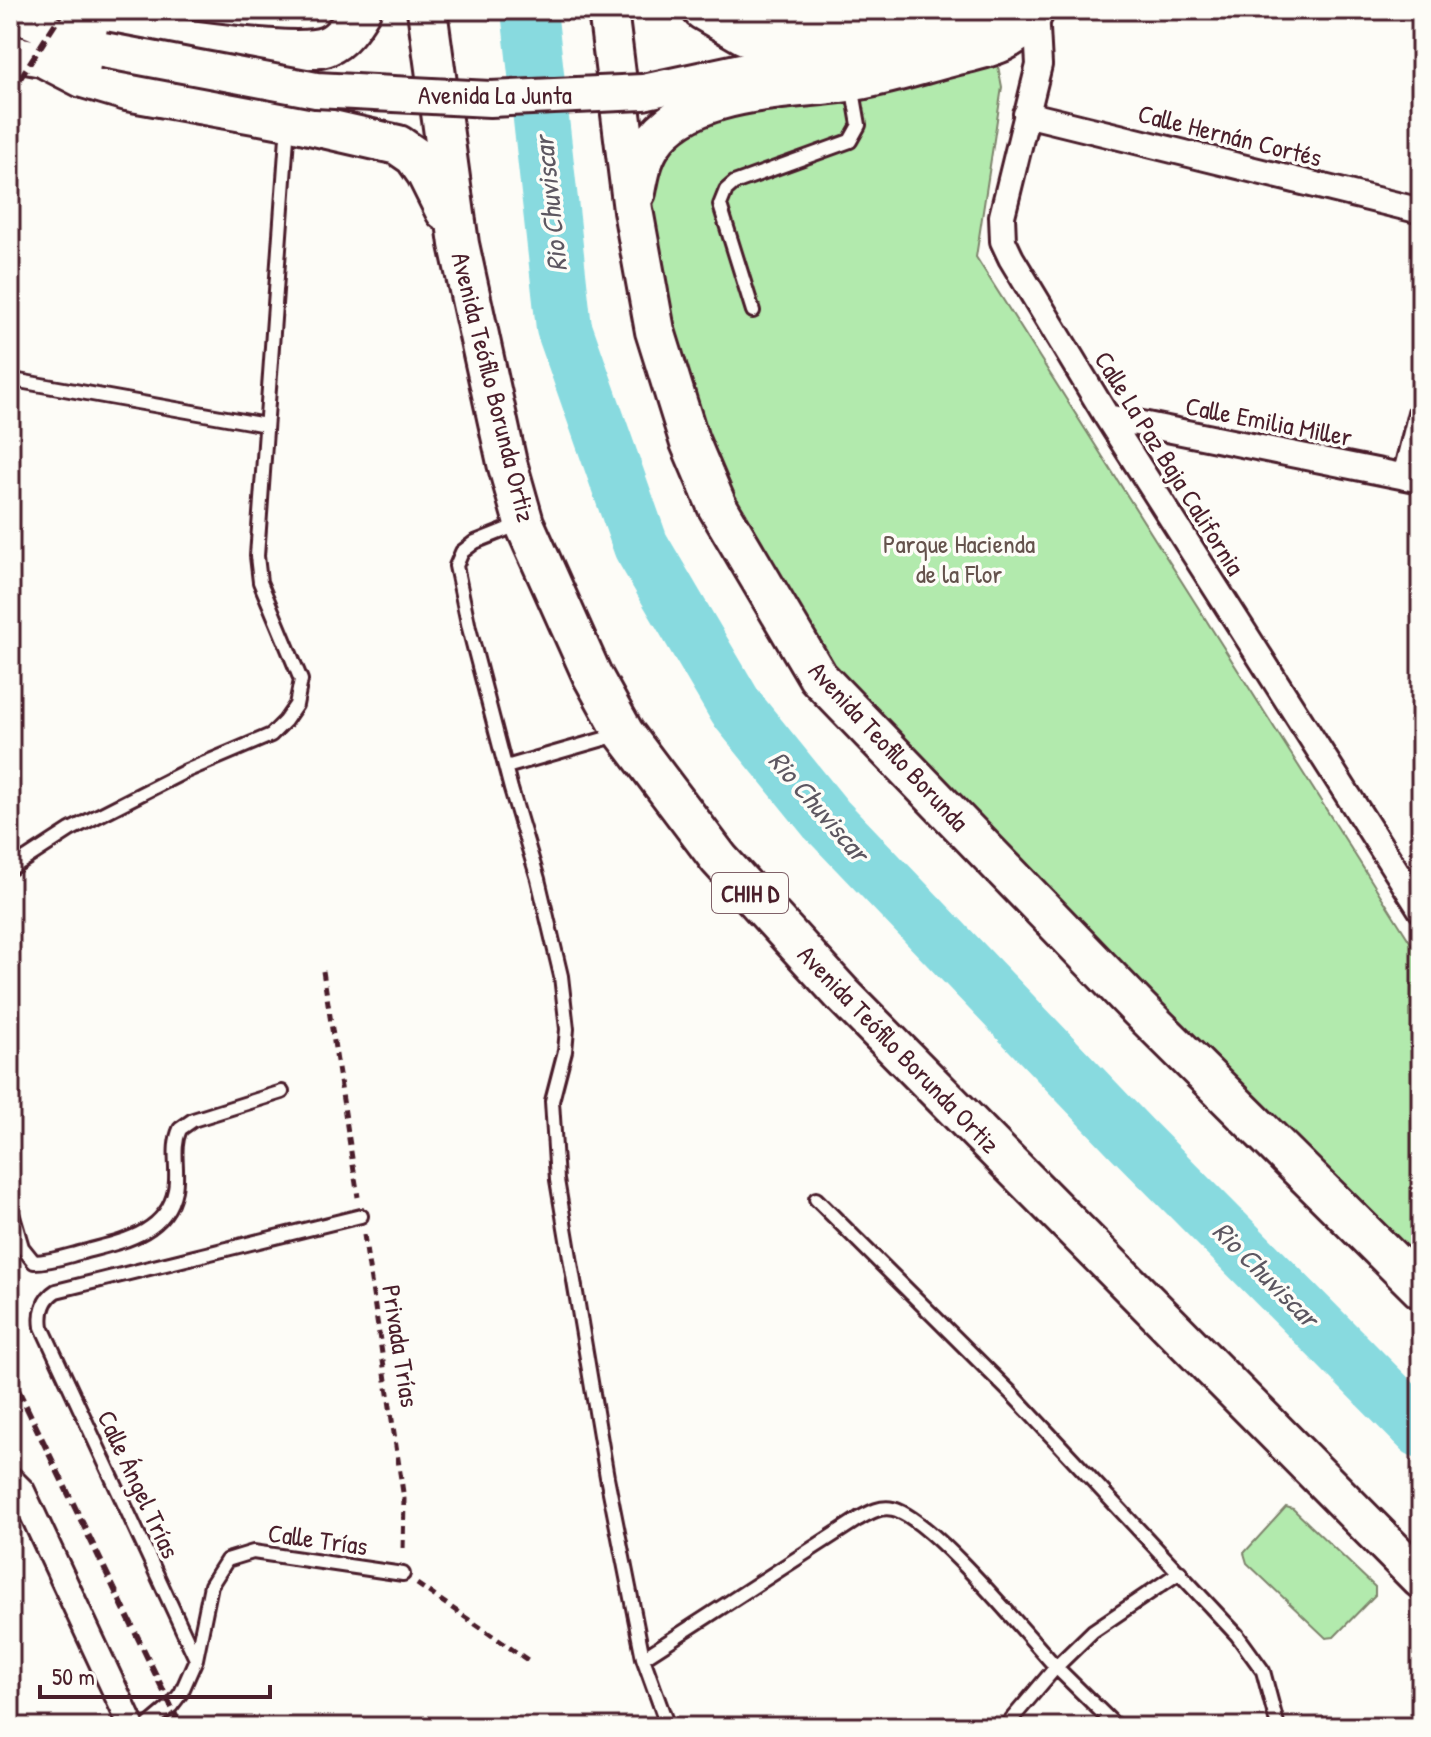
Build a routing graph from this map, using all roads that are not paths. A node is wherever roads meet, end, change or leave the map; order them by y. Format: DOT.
graph roads {
  1 [pos="361,10"];
  2 [pos="427,10"];
  3 [pos="608,10"];
  4 [pos="702,10"];
  5 [pos="1026,10"];
  6 [pos="1036,10"];
  7 [pos="10,12"];
  8 [pos="897,23"];
  9 [pos="75,48"];
  10 [pos="10,53"];
  11 [pos="852,82"];
  12 [pos="1026,114"];
  13 [pos="288,120"];
  14 [pos="633,210"];
  15 [pos="1421,211"];
  16 [pos="459,244"];
  17 [pos="753,311"];
  18 [pos="10,384"];
  19 [pos="1421,413"];
  20 [pos="1107,417"];
  21 [pos="266,425"];
  22 [pos="1413,479"];
  23 [pos="524,523"];
  24 [pos="624,733"];
  25 [pos="506,767"];
  26 [pos="10,869"];
  27 [pos="1421,910"];
  28 [pos="282,1092"];
  29 [pos="816,1199"];
  30 [pos="10,1206"];
  31 [pos="361,1216"];
  32 [pos="1421,1289"];
  33 [pos="10,1479"];
  34 [pos="1180,1572"];
  35 [pos="403,1574"];
  36 [pos="1421,1579"];
  37 [pos="643,1658"];
  38 [pos="196,1659"];
  39 [pos="1056,1667"];
  40 [pos="132,1727"];
  41 [pos="146,1727"];
  42 [pos="668,1727"];
  43 [pos="1005,1727"];
  44 [pos="1117,1727"];
  45 [pos="1278,1727"];
  1 -- 9 [label="main road"];
  2 -- 16 [label="main road, Avenida Teófilo Borunda Ortiz / CHIH D"];
  3 -- 14 [label="main road, Avenida Teofilo Borunda"];
  4 -- 8 [label="main road"];
  5 -- 8 [label="main road, Avenida La Junta"];
  6 -- 11 [label="main road"];
  6 -- 12 [label="street, Calle La Paz Baja California"];
  7 -- 9 [label="main road, Avenida La Junta"];
  8 -- 9 [label="main road, Avenida La Junta, bridge"];
  9 -- 10 [label="main road, Avenida La Junta"];
  9 -- 13 [label="main road"];
  11 -- 14 [label="main road"];
  11 -- 17 [label="lane"];
  12 -- 15 [label="street, Calle Hernán Cortés"];
  12 -- 20 [label="street, Calle La Paz Baja California"];
  13 -- 16 [label="main road"];
  13 -- 21 [label="lane"];
  14 -- 32 [label="main road, Avenida Teofilo Borunda"];
  16 -- 23 [label="main road, Avenida Teófilo Borunda Ortiz / CHIH D"];
  18 -- 21 [label="lane"];
  19 -- 22 [label="street"];
  20 -- 22 [label="street, Calle Emilia Miller"];
  20 -- 27 [label="street, Calle La Paz Baja California"];
  21 -- 26 [label="lane"];
  23 -- 24 [label="main road, Avenida Teófilo Borunda Ortiz / CHIH D"];
  23 -- 25 [label="lane"];
  24 -- 25 [label="lane"];
  24 -- 36 [label="main road, Avenida Teófilo Borunda Ortiz / CHIH D"];
  25 -- 37 [label="lane"];
  28 -- 30 [label="lane"];
  29 -- 34 [label="lane"];
  31 -- 38 [label="lane, Calle Ángel Trías"];
  33 -- 40 [label="street"];
  34 -- 39 [label="lane"];
  34 -- 45 [label="lane"];
  35 -- 38 [label="lane, Calle Trías"];
  37 -- 39 [label="lane"];
  37 -- 42 [label="lane"];
  38 -- 41 [label="lane, Calle Trías"];
  39 -- 43 [label="lane"];
  39 -- 44 [label="lane"];
}
